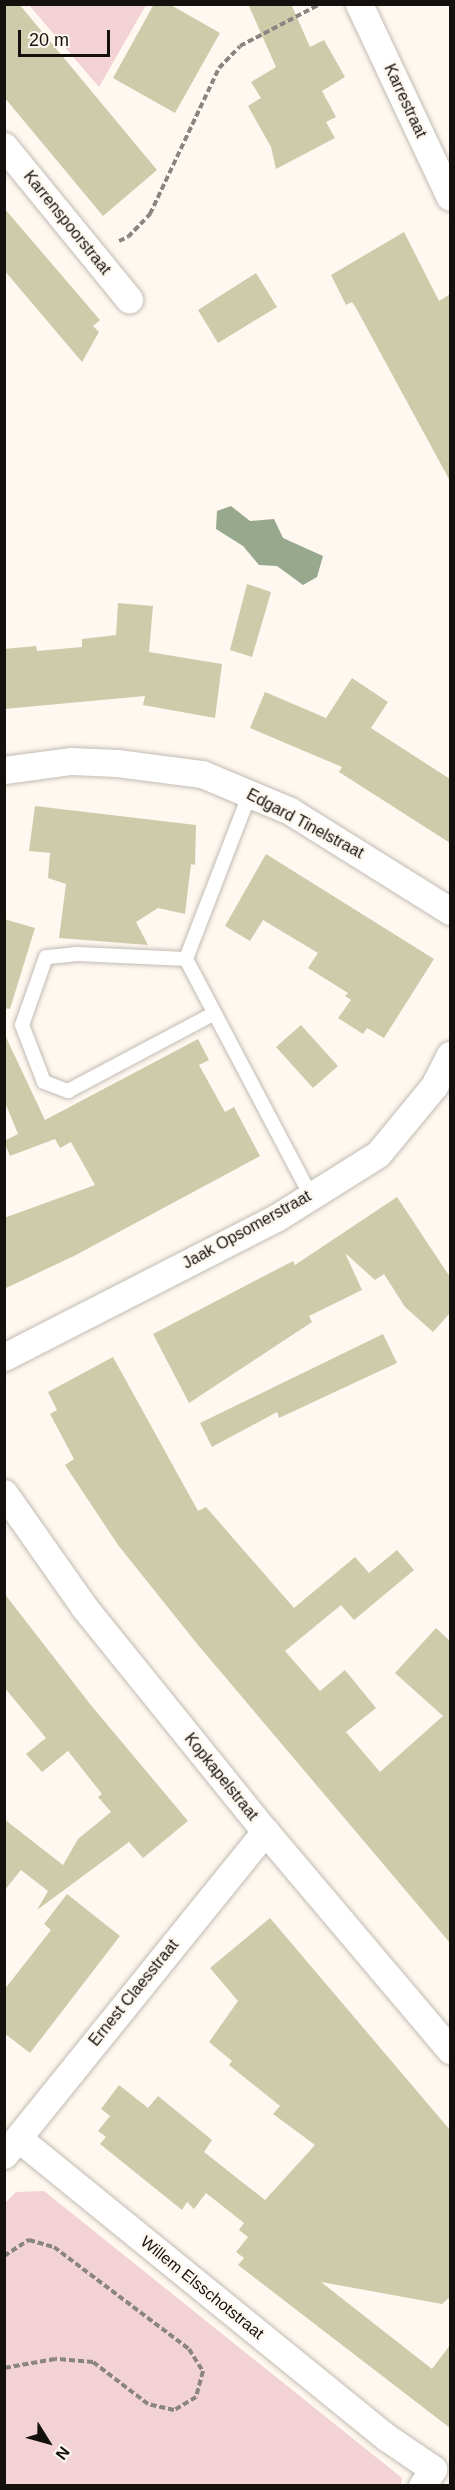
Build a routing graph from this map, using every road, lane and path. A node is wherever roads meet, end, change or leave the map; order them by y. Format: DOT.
graph roads {
  1 [pos="321,4"];
  2 [pos="359,4"];
  3 [pos="4,146"];
  4 [pos="450,197"];
  5 [pos="91,253"];
  6 [pos="129,299"];
  7 [pos="4,770"];
  8 [pos="250,793"];
  9 [pos="450,911"];
  10 [pos="186,959"];
  11 [pos="215,1013"];
  12 [pos="450,1055"];
  13 [pos="311,1196"];
  14 [pos="4,1357"];
  15 [pos="4,1493"];
  16 [pos="265,1831"];
  17 [pos="450,2050"];
  18 [pos="11,2146"];
  19 [pos="4,2256"];
  20 [pos="4,2368"];
  21 [pos="422,2486"];
  1 -- 5 [label="path"];
  2 -- 4 [label="street, Karrestraat"];
  3 -- 5 [label="street, Karrenspoorstraat"];
  5 -- 6 [label="street, Karrenspoorstraat"];
  7 -- 8 [label="street, Edgard Tinelstraat"];
  8 -- 9 [label="street, Edgard Tinelstraat"];
  8 -- 10 [label="lane"];
  10 -- 11 [label="lane"];
  10 -- 11 [label="lane"];
  11 -- 13 [label="lane"];
  12 -- 13 [label="street, Jaak Opsomerstraat"];
  13 -- 14 [label="street, Jaak Opsomerstraat"];
  15 -- 16 [label="street, Kopkapelstraat"];
  16 -- 17 [label="street, Kopkapelstraat"];
  16 -- 18 [label="street, Ernest Claesstraat"];
  18 -- 21 [label="street, Willem Elsschotstraat"];
  19 -- 20 [label="path"];
}
